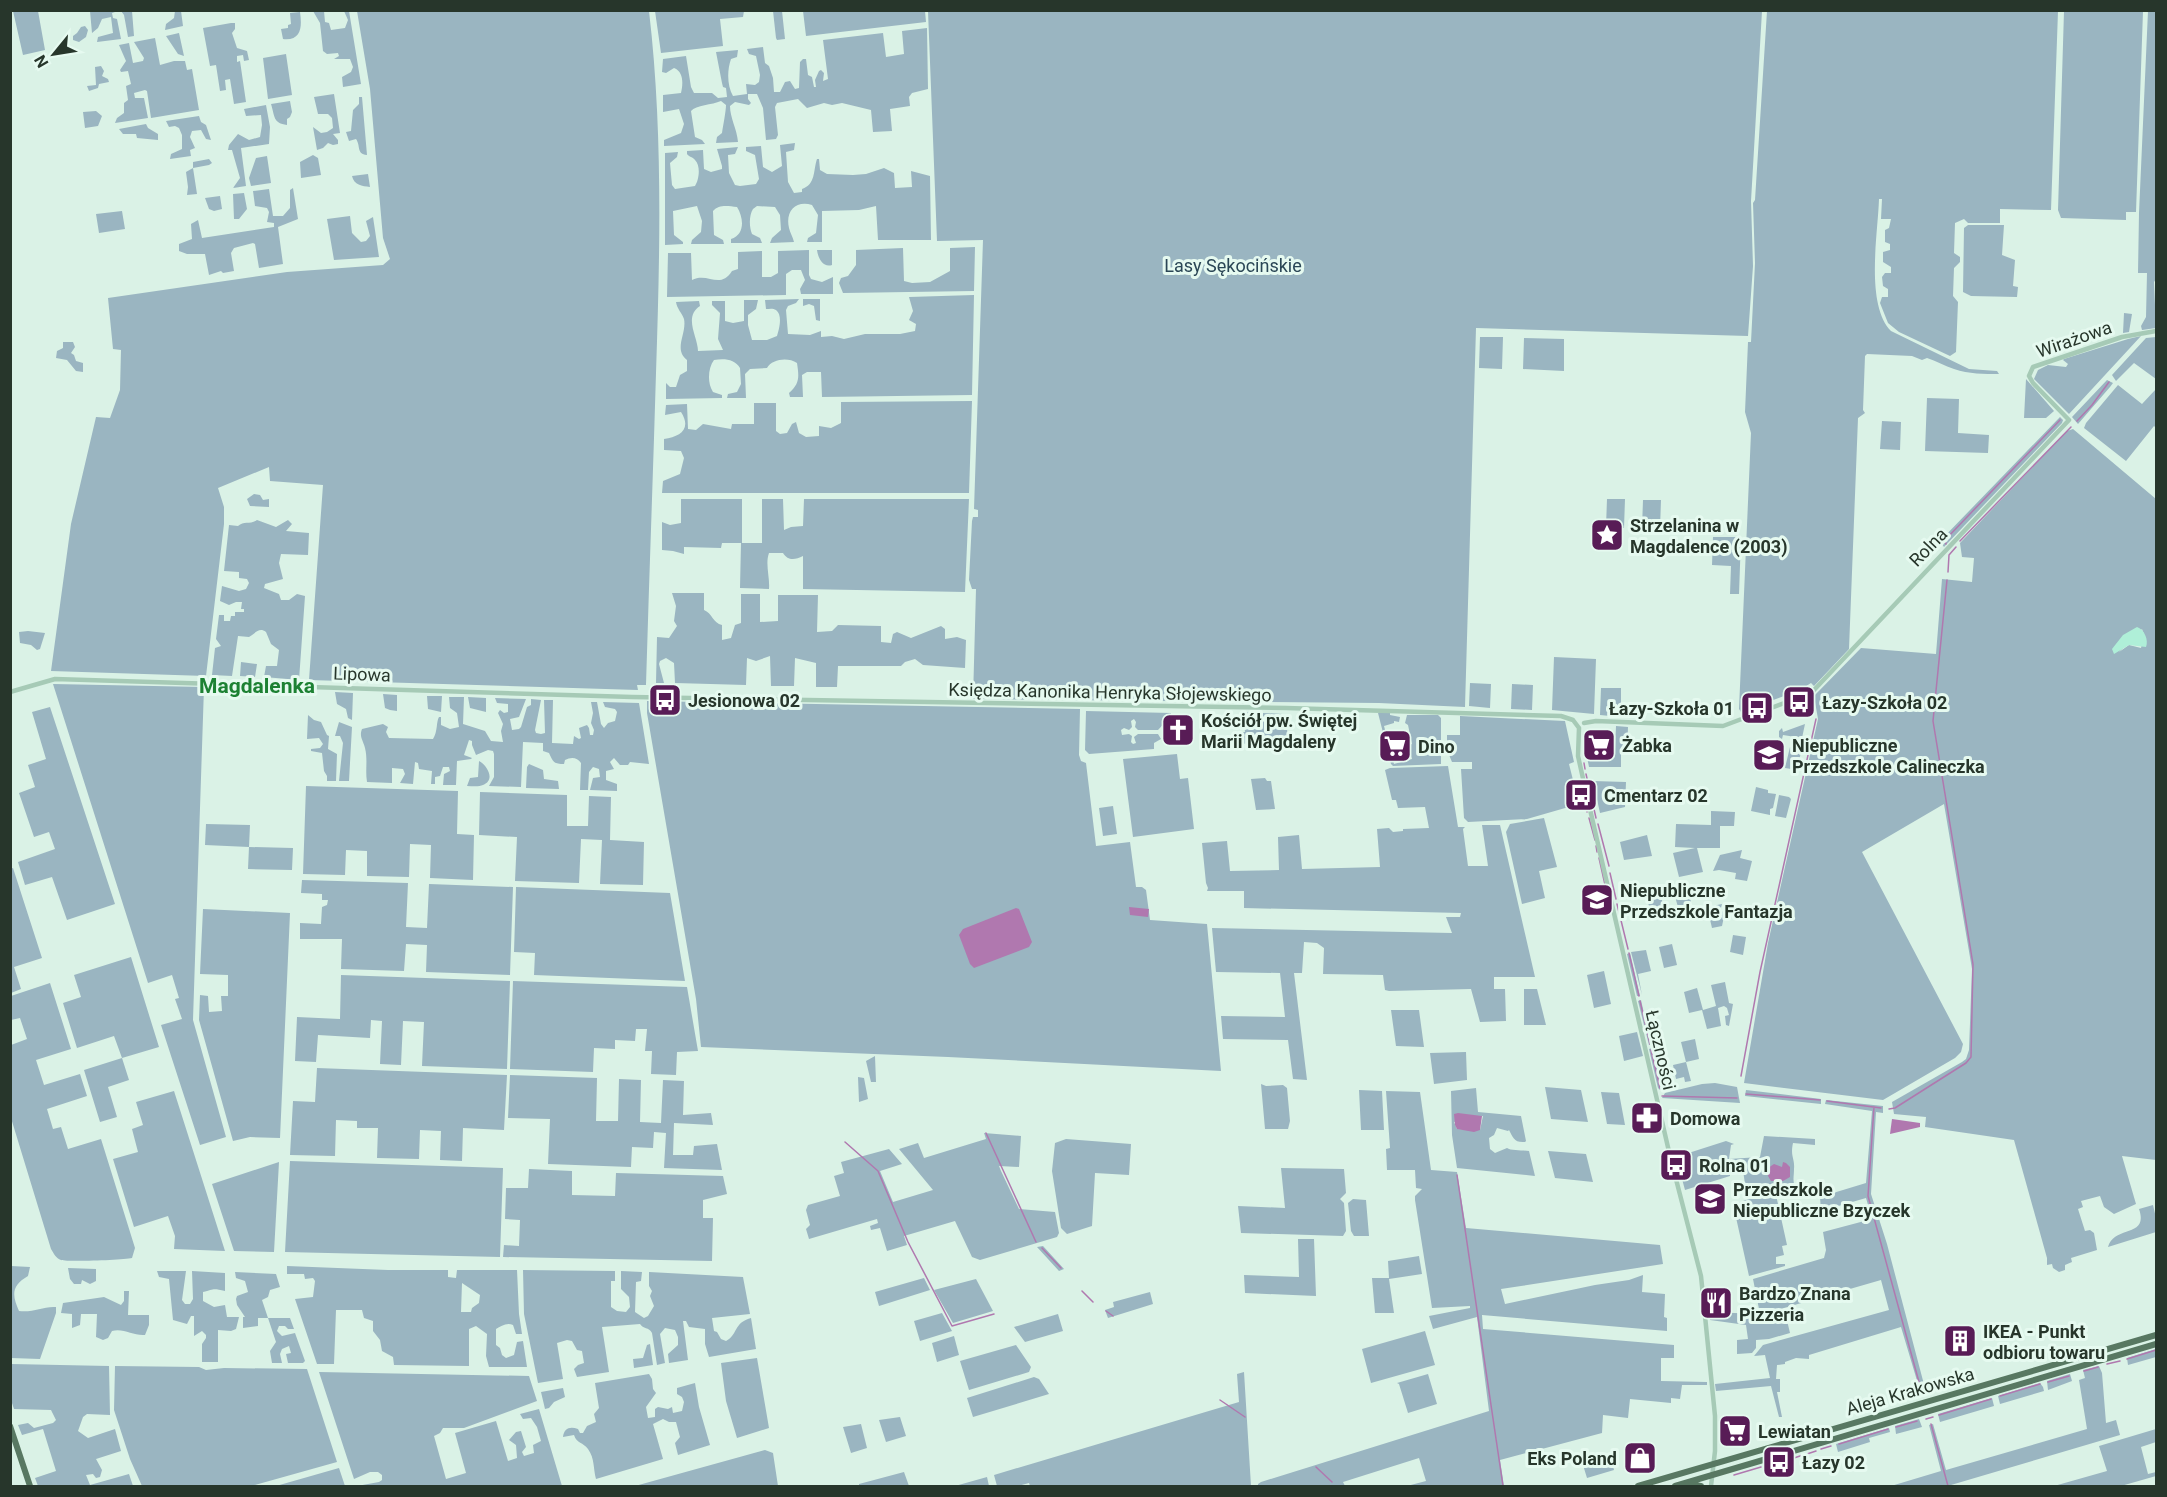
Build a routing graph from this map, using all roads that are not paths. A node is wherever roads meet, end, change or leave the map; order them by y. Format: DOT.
graph roads {
  1 [pos="2157,331"];
  2 [pos="2069,420"];
  3 [pos="10,692"];
  4 [pos="643,697"];
  5 [pos="1575,722"];
  6 [pos="1584,723"];
  7 [pos="1579,728"];
  8 [pos="2157,1335"];
  9 [pos="2157,1344"];
  10 [pos="10,1426"];
  11 [pos="1715,1464"];
  12 [pos="1711,1475"];
  13 [pos="1684,1484"];
  14 [pos="30,1486"];
  15 [pos="1638,1486"];
  16 [pos="1675,1486"];
  17 [pos="1701,1486"];
  18 [pos="1711,1486"];
  1 -- 2 [label="street, Wirażowa"];
  2 -- 6 [label="street, Rolna"];
  3 -- 4 [label="street, Lipowa"];
  4 -- 5 [label="street, Księdza Kanonika Henryka Słojewskiego"];
  5 -- 6 [label="street"];
  5 -- 7 [label="street"];
  6 -- 7 [label="street"];
  7 -- 11 [label="street, Łączności"];
  8 -- 11 [label="main road, Aleja Krakowska"];
  9 -- 12 [label="main road, Aleja Krakowska"];
  10 -- 14 [label="main road"];
  11 -- 12 [label="street, Łączności"];
  11 -- 15 [label="main road, Aleja Krakowska"];
  12 -- 13 [label="main road, Aleja Krakowska"];
  12 -- 18 [label="street, Łączności"];
  13 -- 16 [label="main road, Aleja Krakowska"];
  13 -- 17 [label="main road"];
}
